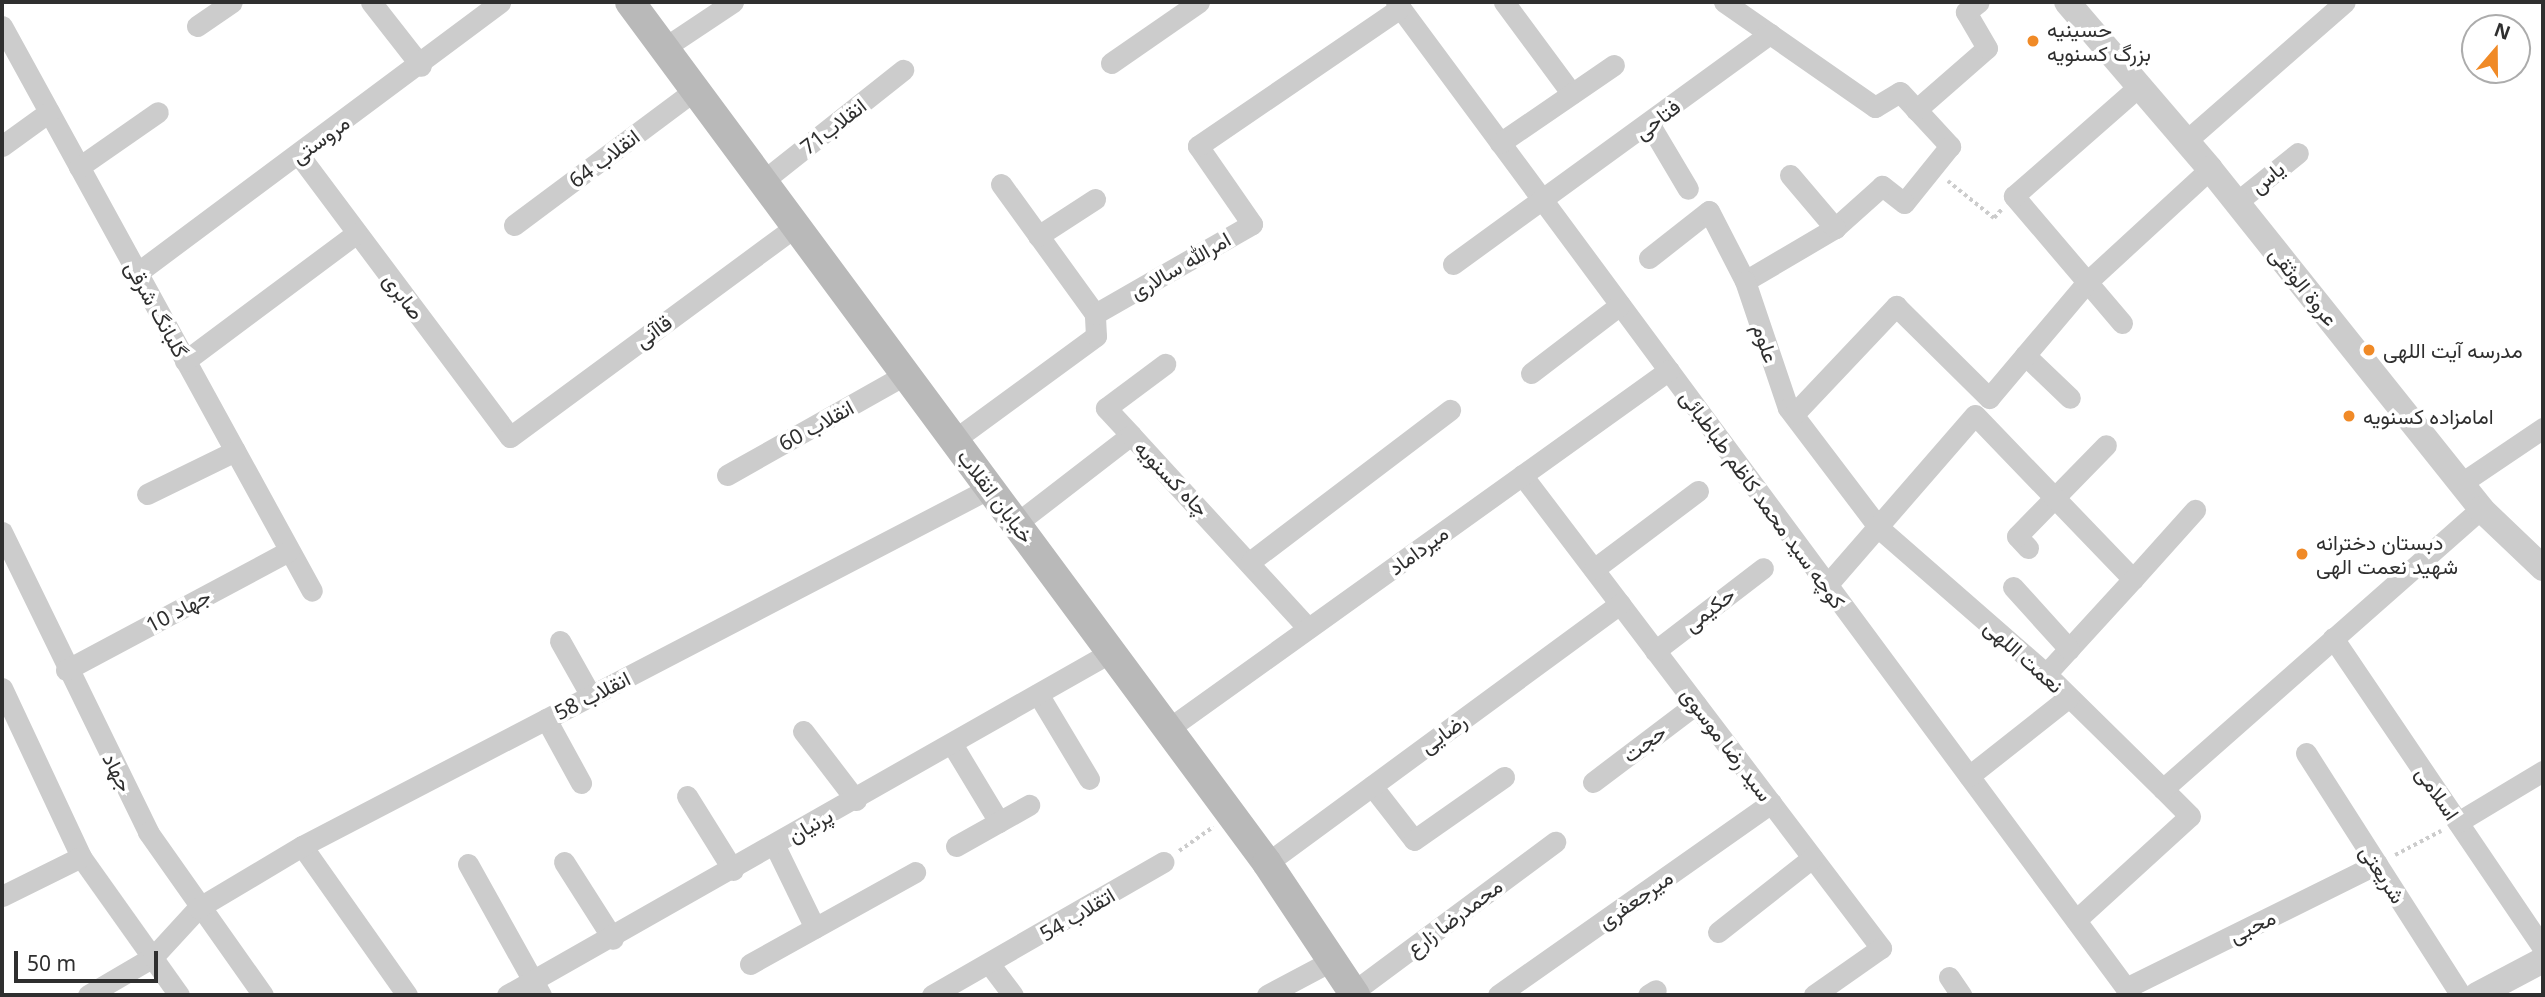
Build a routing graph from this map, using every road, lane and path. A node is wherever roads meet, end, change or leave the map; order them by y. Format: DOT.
graph roads {
  1 [pos="232,2"];
  2 [pos="371,2"];
  3 [pos="500,2"];
  4 [pos="629,2"];
  5 [pos="733,2"];
  6 [pos="1199,2"];
  7 [pos="1504,2"];
  8 [pos="1724,2"];
  9 [pos="1979,2"];
  10 [pos="2067,2"];
  11 [pos="2345,2"];
  12 [pos="1398,5"];
  13 [pos="2,26"];
  14 [pos="197,26"];
  15 [pos="1770,34"];
  16 [pos="664,48"];
  17 [pos="1111,63"];
  18 [pos="1614,65"];
  19 [pos="421,66"];
  20 [pos="903,70"];
  21 [pos="2138,86"];
  22 [pos="695,90"];
  23 [pos="1572,94"];
  24 [pos="1916,110"];
  25 [pos="49,112"];
  26 [pos="158,112"];
  27 [pos="1650,125"];
  28 [pos="2186,141"];
  29 [pos="1500,143"];
  30 [pos="2,146"];
  31 [pos="2298,153"];
  32 [pos="299,155"];
  33 [pos="79,167"];
  34 [pos="1932,168"];
  35 [pos="2210,169"];
  36 [pos="1790,175"];
  37 [pos="762,181"];
  38 [pos="1000,184"];
  39 [pos="1688,189"];
  40 [pos="2014,196"];
  41 [pos="1095,199"];
  42 [pos="2237,202"];
  43 [pos="1544,203"];
  44 [pos="514,225"];
  45 [pos="796,226"];
  46 [pos="1835,228"];
  47 [pos="357,233"];
  48 [pos="1038,236"];
  49 [pos="1649,258"];
  50 [pos="1453,264"];
  51 [pos="137,273"];
  52 [pos="1745,281"];
  53 [pos="2087,282"];
  54 [pos="1620,304"];
  55 [pos="1095,314"];
  56 [pos="2122,323"];
  57 [pos="2025,355"];
  58 [pos="186,361"];
  59 [pos="1165,364"];
  60 [pos="1668,370"];
  61 [pos="1531,373"];
  62 [pos="906,374"];
  63 [pos="1989,398"];
  64 [pos="2070,398"];
  65 [pos="1450,410"];
  66 [pos="1794,414"];
  67 [pos="1975,415"];
  68 [pos="2543,428"];
  69 [pos="1131,435"];
  70 [pos="510,437"];
  71 [pos="954,440"];
  72 [pos="2106,444"];
  73 [pos="234,451"];
  74 [pos="727,475"];
  75 [pos="1522,475"];
  76 [pos="2463,482"];
  77 [pos="990,488"];
  78 [pos="1698,491"];
  79 [pos="147,494"];
  80 [pos="2054,496"];
  81 [pos="2481,509"];
  82 [pos="2195,510"];
  83 [pos="1017,523"];
  84 [pos="1880,529"];
  85 [pos="2,532"];
  86 [pos="2028,548"];
  87 [pos="289,551"];
  88 [pos="1251,561"];
  89 [pos="1763,568"];
  90 [pos="2543,568"];
  91 [pos="1594,569"];
  92 [pos="2133,579"];
  93 [pos="1827,585"];
  94 [pos="2013,587"];
  95 [pos="312,592"];
  96 [pos="1620,604"];
  97 [pos="1308,628"];
  98 [pos="2333,638"];
  99 [pos="560,641"];
  100 [pos="2069,649"];
  101 [pos="1656,651"];
  102 [pos="1111,652"];
  103 [pos="66,670"];
  104 [pos="2046,674"];
  105 [pos="2,688"];
  106 [pos="1038,694"];
  107 [pos="592,696"];
  108 [pos="2070,697"];
  109 [pos="1696,704"];
  110 [pos="546,719"];
  111 [pos="1168,729"];
  112 [pos="803,731"];
  113 [pos="953,744"];
  114 [pos="2306,752"];
  115 [pos="2543,772"];
  116 [pos="1969,776"];
  117 [pos="1504,777"];
  118 [pos="1089,779"];
  119 [pos="1593,782"];
  120 [pos="581,783"];
  121 [pos="1372,786"];
  122 [pos="2163,789"];
  123 [pos="687,796"];
  124 [pos="856,800"];
  125 [pos="1771,803"];
  126 [pos="1029,805"];
  127 [pos="1231,814"];
  128 [pos="999,822"];
  129 [pos="2458,822"];
  130 [pos="1555,842"];
  131 [pos="302,846"];
  132 [pos="775,846"];
  133 [pos="957,846"];
  134 [pos="82,858"];
  135 [pos="1812,858"];
  136 [pos="564,862"];
  137 [pos="1163,862"];
  138 [pos="1267,863"];
  139 [pos="468,864"];
  140 [pos="2377,864"];
  141 [pos="733,870"];
  142 [pos="915,872"];
  143 [pos="2,897"];
  144 [pos="198,908"];
  145 [pos="2076,920"];
  146 [pos="815,928"];
  147 [pos="1718,932"];
  148 [pos="613,939"];
  149 [pos="2543,948"];
  150 [pos="152,957"];
  151 [pos="2543,960"];
  152 [pos="1331,961"];
  153 [pos="750,964"];
  154 [pos="991,966"];
  155 [pos="1949,977"];
  156 [pos="538,988"];
  157 [pos="2129,992"];
  158 [pos="1354,994"];
  159 [pos="88,995"];
  160 [pos="179,995"];
  161 [pos="263,995"];
  162 [pos="407,995"];
  163 [pos="508,995"];
  164 [pos="932,995"];
  165 [pos="1013,995"];
  166 [pos="1267,995"];
  167 [pos="1498,995"];
  168 [pos="1814,995"];
  169 [pos="1961,995"];
  170 [pos="2461,995"];
  171 [pos="2477,995"];
  1 -- 14 [label="street"];
  2 -- 19 [label="street"];
  3 -- 19 [label="street, مروستی"];
  4 -- 16 [label="main road, خیابان انقلاب"];
  5 -- 16 [label="street"];
  6 -- 17 [label="street"];
  7 -- 23 [label="street"];
  8 -- 15 [label="street"];
  9 -- 24 [label="street"];
  10 -- 21 [label="street, عروة الوثقی"];
  11 -- 28 [label="street"];
  12 -- 29 [label="street, کوچه سید محمد کاظم طباطبائی"];
  12 -- 55 [label="street, امرالله سالاری"];
  13 -- 25 [label="street, گلبانگ شرقی"];
  15 -- 24 [label="street"];
  15 -- 27 [label="street, فتاحی"];
  16 -- 22 [label="main road, خیابان انقلاب"];
  18 -- 23 [label="street"];
  19 -- 32 [label="street, مروستی"];
  20 -- 37 [label="street, انقلاب71"];
  21 -- 28 [label="street, عروة الوثقی"];
  21 -- 40 [label="street"];
  22 -- 37 [label="main road, خیابان انقلاب"];
  22 -- 44 [label="street, انقلاب 64"];
  23 -- 29 [label="street"];
  24 -- 34 [label="street"];
  25 -- 30 [label="street"];
  25 -- 33 [label="street, گلبانگ شرقی"];
  26 -- 33 [label="street"];
  27 -- 39 [label="street"];
  27 -- 43 [label="street, فتاحی"];
  28 -- 35 [label="street, عروة الوثقی"];
  29 -- 43 [label="street, کوچه سید محمد کاظم طباطبائی"];
  31 -- 42 [label="street, یاس"];
  32 -- 47 [label="street, صابری"];
  32 -- 51 [label="street, مروستی"];
  33 -- 51 [label="street, گلبانگ شرقی"];
  34 -- 40 [label="path"];
  34 -- 46 [label="street"];
  35 -- 42 [label="street, عروة الوثقی"];
  35 -- 53 [label="street"];
  36 -- 46 [label="street"];
  37 -- 45 [label="main road, خیابان انقلاب"];
  38 -- 48 [label="street"];
  40 -- 53 [label="street"];
  41 -- 48 [label="street"];
  42 -- 76 [label="street, عروة الوثقی"];
  43 -- 50 [label="street, فتاحی"];
  43 -- 54 [label="street, کوچه سید محمد کاظم طباطبائی"];
  45 -- 62 [label="main road, خیابان انقلاب"];
  45 -- 70 [label="street, قاآنی"];
  46 -- 52 [label="street"];
  47 -- 58 [label="street"];
  47 -- 70 [label="street, صابری"];
  48 -- 55 [label="street"];
  49 -- 52 [label="street, علوم"];
  51 -- 58 [label="street, گلبانگ شرقی"];
  52 -- 66 [label="street, علوم"];
  53 -- 56 [label="street"];
  53 -- 57 [label="street"];
  54 -- 60 [label="street, کوچه سید محمد کاظم طباطبائی"];
  54 -- 61 [label="street"];
  55 -- 71 [label="street"];
  57 -- 63 [label="street"];
  57 -- 64 [label="street"];
  58 -- 73 [label="street, گلبانگ شرقی"];
  59 -- 69 [label="street"];
  60 -- 75 [label="street, میرداماد"];
  60 -- 93 [label="street, کوچه سید محمد کاظم طباطبائی"];
  62 -- 71 [label="main road, خیابان انقلاب"];
  62 -- 74 [label="street, انقلاب 60"];
  63 -- 66 [label="street"];
  63 -- 67 [label="street"];
  65 -- 88 [label="street"];
  66 -- 84 [label="street, علوم"];
  67 -- 80 [label="street"];
  67 -- 84 [label="street"];
  68 -- 76 [label="street"];
  69 -- 83 [label="street, چاه کسنویه"];
  69 -- 88 [label="street, چاه کسنویه"];
  71 -- 77 [label="main road, خیابان انقلاب"];
  72 -- 80 [label="street"];
  73 -- 79 [label="street"];
  73 -- 87 [label="street, گلبانگ شرقی"];
  75 -- 91 [label="street, سید رضا موسوی"];
  75 -- 97 [label="street, میرداماد"];
  76 -- 81 [label="street, عروة الوثقی"];
  77 -- 83 [label="main road, خیابان انقلاب"];
  77 -- 107 [label="street, انقلاب 58"];
  78 -- 91 [label="street"];
  80 -- 86 [label="street"];
  80 -- 92 [label="street"];
  81 -- 90 [label="street, عروة الوثقی"];
  81 -- 98 [label="street"];
  82 -- 92 [label="street"];
  83 -- 102 [label="main road, خیابان انقلاب"];
  84 -- 93 [label="street"];
  84 -- 104 [label="street, نعمت اللهی"];
  85 -- 103 [label="street, جهاد"];
  87 -- 95 [label="street, گلبانگ شرقی"];
  87 -- 103 [label="street, جهاد 10"];
  88 -- 97 [label="street, چاه کسنویه"];
  89 -- 101 [label="street, حکیمی"];
  91 -- 96 [label="street, سید رضا موسوی"];
  92 -- 100 [label="street"];
  93 -- 116 [label="street, کوچه سید محمد کاظم طباطبائی"];
  94 -- 100 [label="street"];
  96 -- 101 [label="street, سید رضا موسوی"];
  96 -- 121 [label="street, رضایی"];
  97 -- 111 [label="street, میرداماد"];
  98 -- 122 [label="street"];
  98 -- 129 [label="street, اسلامی"];
  99 -- 107 [label="street"];
  100 -- 104 [label="street"];
  101 -- 109 [label="street, سید رضا موسوی"];
  102 -- 106 [label="street, پرنیان"];
  102 -- 111 [label="main road, خیابان انقلاب"];
  103 -- 144 [label="street, جهاد"];
  104 -- 108 [label="street, نعمت اللهی"];
  105 -- 134 [label="street"];
  106 -- 113 [label="street, پرنیان"];
  106 -- 118 [label="street"];
  107 -- 110 [label="street, انقلاب 58"];
  108 -- 116 [label="street"];
  108 -- 122 [label="street, نعمت اللهی"];
  109 -- 119 [label="street, حجت"];
  109 -- 125 [label="street, سید رضا موسوی"];
  110 -- 120 [label="street"];
  110 -- 131 [label="street, انقلاب 58"];
  111 -- 127 [label="main road, خیابان انقلاب"];
  112 -- 124 [label="street"];
  113 -- 124 [label="street, پرنیان"];
  113 -- 128 [label="street"];
  114 -- 140 [label="street, شریعتی"];
  115 -- 129 [label="street"];
  116 -- 145 [label="street, کوچه سید محمد کاظم طباطبائی"];
  117 -- 121 [label="street"];
  121 -- 138 [label="street, رضایی"];
  122 -- 145 [label="street, نعمت اللهی"];
  123 -- 141 [label="street"];
  124 -- 132 [label="street, پرنیان"];
  125 -- 135 [label="street, سید رضا موسوی"];
  125 -- 167 [label="street, میرجعفری"];
  126 -- 128 [label="street"];
  127 -- 137 [label="path"];
  127 -- 138 [label="main road, خیابان انقلاب"];
  128 -- 133 [label="street"];
  129 -- 140 [label="path"];
  129 -- 149 [label="street, اسلامی"];
  130 -- 158 [label="street, محمدرضا زارع"];
  131 -- 144 [label="street, انقلاب 58"];
  131 -- 162 [label="street"];
  132 -- 141 [label="street, پرنیان"];
  132 -- 146 [label="street"];
  134 -- 143 [label="street"];
  134 -- 150 [label="street"];
  135 -- 147 [label="street"];
  135 -- 168 [label="street, سید رضا موسوی"];
  136 -- 148 [label="street"];
  137 -- 154 [label="street, اتقلاب 54"];
  138 -- 152 [label="main road, خیابان انقلاب"];
  139 -- 156 [label="street"];
  140 -- 157 [label="street, محبی"];
  140 -- 170 [label="street, شریعتی"];
  141 -- 148 [label="street, پرنیان"];
  142 -- 146 [label="street"];
  144 -- 150 [label="street, انقلاب 58"];
  144 -- 161 [label="street, جهاد"];
  145 -- 157 [label="street, کوچه سید محمد کاظم طباطبائی"];
  146 -- 153 [label="street"];
  148 -- 156 [label="street, پرنیان"];
  150 -- 159 [label="street, انقلاب 58"];
  150 -- 160 [label="street"];
  151 -- 171 [label="street"];
  152 -- 158 [label="main road, خیابان انقلاب"];
  152 -- 166 [label="street"];
  154 -- 164 [label="street, اتقلاب 54"];
  154 -- 165 [label="street"];
  155 -- 169 [label="street"];
  156 -- 163 [label="street, پرنیان"];
}
